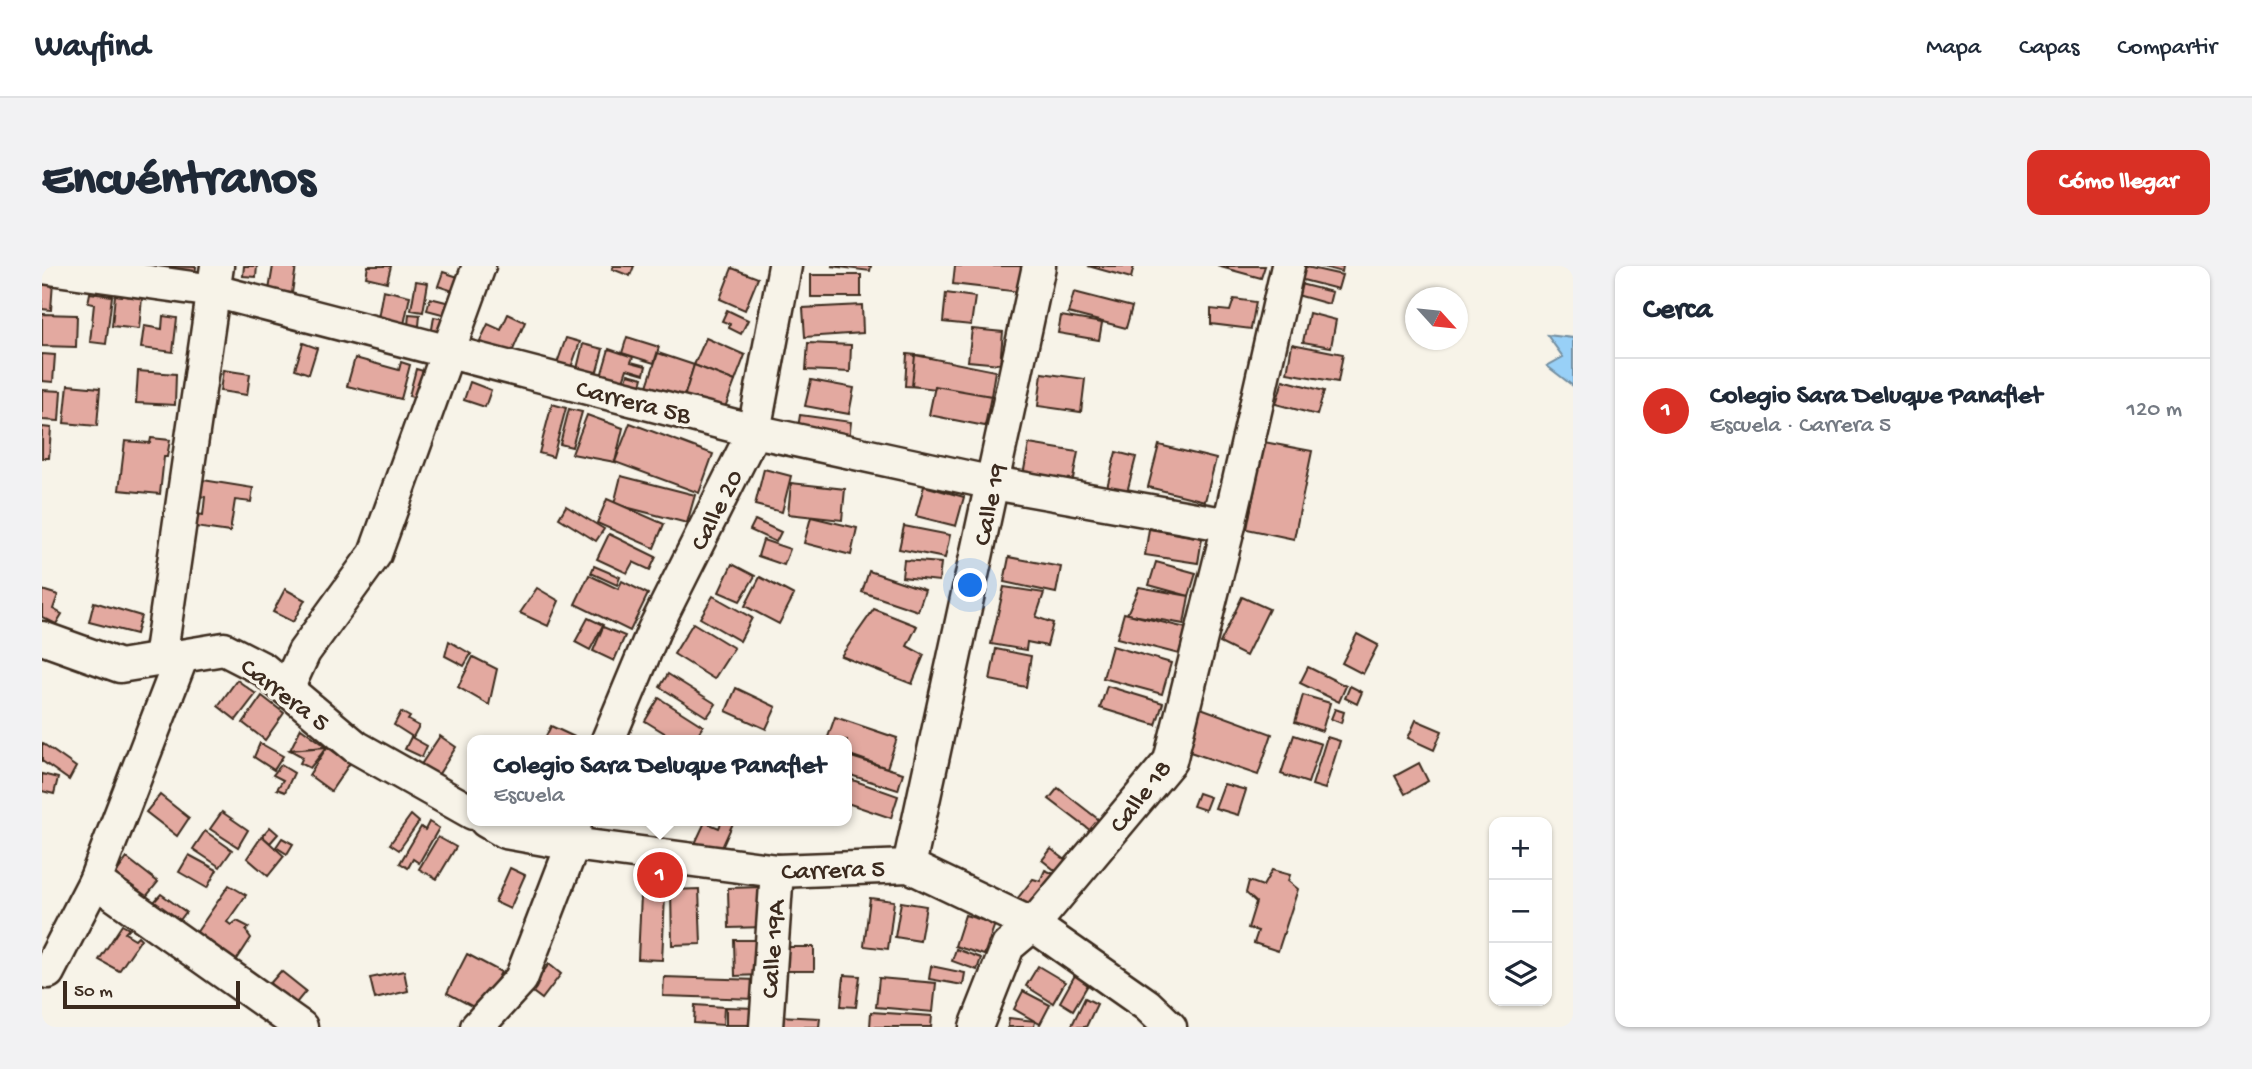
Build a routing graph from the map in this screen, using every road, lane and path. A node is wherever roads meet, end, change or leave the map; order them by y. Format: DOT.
graph roads {
  1 [pos="479,266"];
  2 [pos="785,266"];
  3 [pos="1040,266"];
  4 [pos="1288,266"];
  5 [pos="42,267"];
  6 [pos="215,279"];
  7 [pos="448,352"];
  8 [pos="754,431"];
  9 [pos="993,483"];
  10 [pos="1229,525"];
  11 [pos="42,638"];
  12 [pos="171,657"];
  13 [pos="287,689"];
  14 [pos="610,735"];
  15 [pos="467,810"];
  16 [pos="495,826"];
  17 [pos="574,832"];
  18 [pos="909,866"];
  19 [pos="777,871"];
  20 [pos="95,881"];
  21 [pos="1033,925"];
  22 [pos="48,972"];
  23 [pos="301,1027"];
  24 [pos="477,1027"];
  25 [pos="766,1027"];
  26 [pos="976,1027"];
  27 [pos="1170,1027"];
  1 -- 7 [label="street"];
  2 -- 8 [label="street, Calle 20"];
  3 -- 9 [label="street, Calle 19"];
  4 -- 10 [label="street, Calle 18"];
  5 -- 6 [label="street, Carrera 5B"];
  6 -- 7 [label="street, Carrera 5B"];
  6 -- 12 [label="street"];
  7 -- 8 [label="street, Carrera 5B"];
  7 -- 13 [label="street"];
  8 -- 9 [label="street, Carrera 5B"];
  8 -- 14 [label="street, Calle 20"];
  9 -- 10 [label="street, Carrera 5B"];
  9 -- 18 [label="street, Calle 19"];
  10 -- 21 [label="street, Calle 18"];
  11 -- 12 [label="street, Carrera 5"];
  12 -- 13 [label="street, Carrera 5"];
  12 -- 20 [label="street"];
  13 -- 15 [label="street, Carrera 5"];
  16 -- 17 [label="street, Carrera 5"];
  17 -- 19 [label="street, Carrera 5"];
  17 -- 24 [label="street"];
  18 -- 19 [label="street, Carrera 5"];
  18 -- 21 [label="street, Carrera 5"];
  19 -- 25 [label="street, Calle 19A"];
  20 -- 22 [label="street"];
  20 -- 23 [label="street"];
  21 -- 26 [label="street, Calle 18"];
  21 -- 27 [label="street, Carrera 5"];
}
